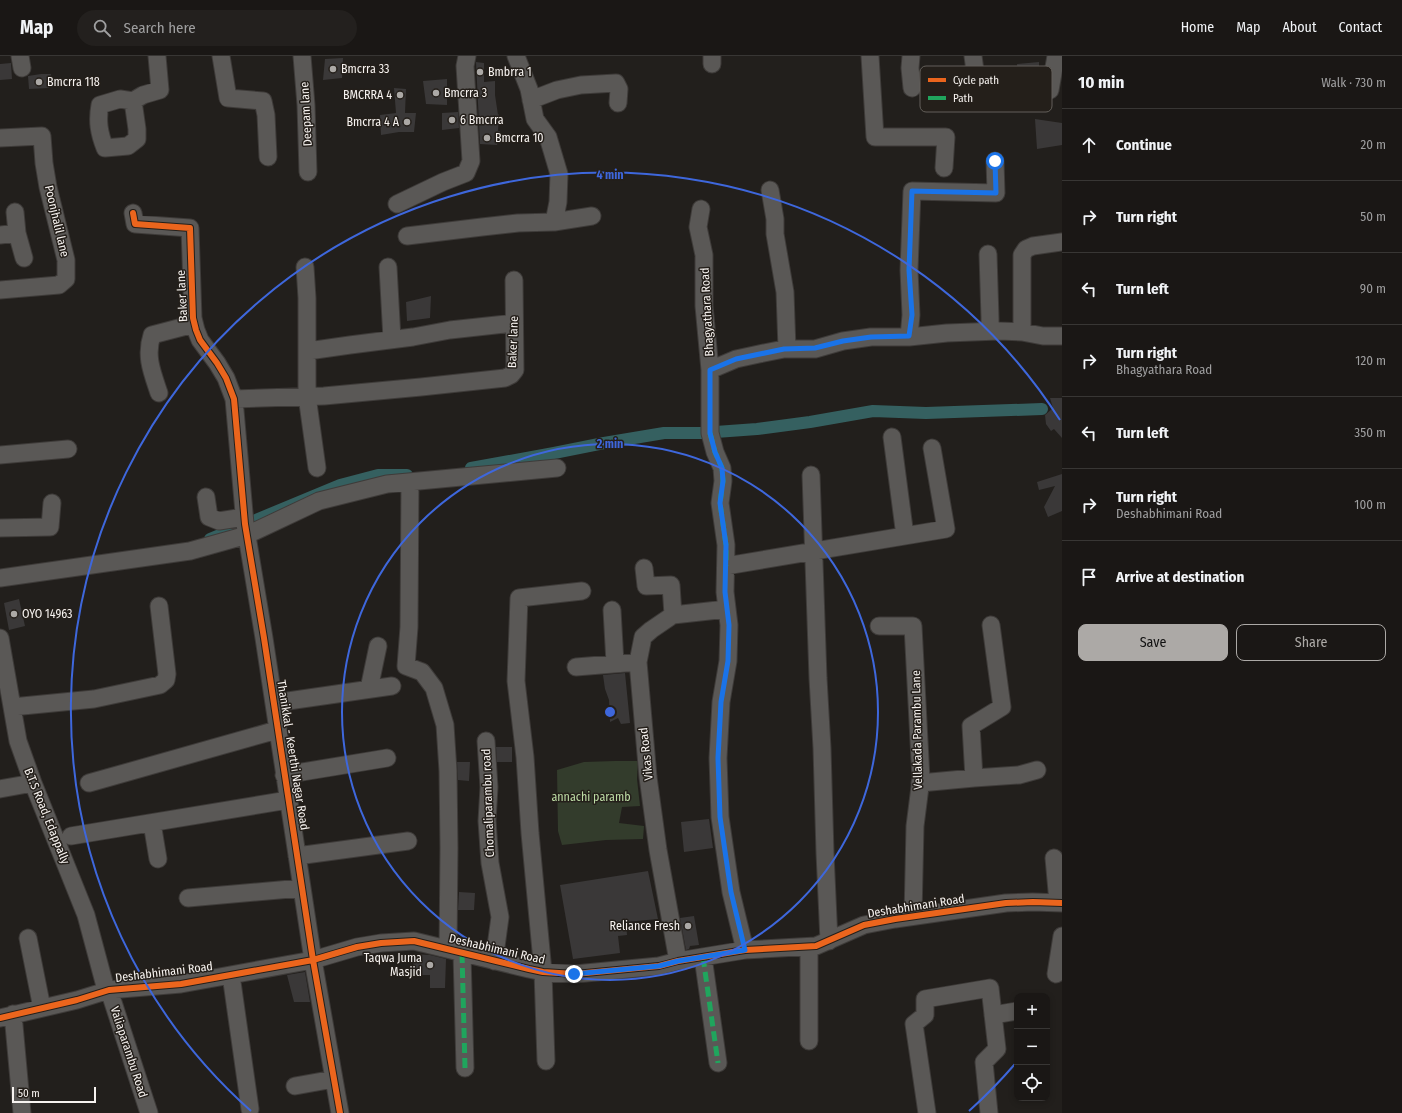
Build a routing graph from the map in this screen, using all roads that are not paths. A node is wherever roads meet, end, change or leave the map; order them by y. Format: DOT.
graph roads {
  1 [pos="157,56"];
  2 [pos="221,56"];
  3 [pos="302,56"];
  4 [pos="467,56"];
  5 [pos="516,56"];
  6 [pos="870,56"];
  7 [pos="911,56"];
  8 [pos="973,56"];
  9 [pos="1056,56"];
  10 [pos="974,66"];
  11 [pos="1052,79"];
  12 [pos="912,88"];
  13 [pos="531,100"];
  14 [pos="133,101"];
  15 [pos="618,103"];
  16 [pos="0,138"];
  17 [pos="268,157"];
  18 [pos="995,161"];
  19 [pos="944,168"];
  20 [pos="308,172"];
  21 [pos="770,190"];
  22 [pos="397,204"];
  23 [pos="701,209"];
  24 [pos="15,212"];
  25 [pos="133,213"];
  26 [pos="592,216"];
  27 [pos="554,222"];
  28 [pos="17,233"];
  29 [pos="0,235"];
  30 [pos="407,236"];
  31 [pos="1062,242"];
  32 [pos="988,254"];
  33 [pos="24,258"];
  34 [pos="305,267"];
  35 [pos="388,267"];
  36 [pos="514,280"];
  37 [pos="0,290"];
  38 [pos="514,323"];
  39 [pos="194,324"];
  40 [pos="990,331"];
  41 [pos="1022,332"];
  42 [pos="909,336"];
  43 [pos="1062,336"];
  44 [pos="392,339"];
  45 [pos="787,349"];
  46 [pos="308,351"];
  47 [pos="710,370"];
  48 [pos="159,393"];
  49 [pos="307,396"];
  50 [pos="234,399"];
  51 [pos="892,437"];
  52 [pos="932,448"];
  53 [pos="68,449"];
  54 [pos="0,455"];
  55 [pos="317,468"];
  56 [pos="557,468"];
  57 [pos="811,475"];
  58 [pos="410,482"];
  59 [pos="206,496"];
  60 [pos="52,503"];
  61 [pos="244,520"];
  62 [pos="0,528"];
  63 [pos="905,536"];
  64 [pos="813,552"];
  65 [pos="726,566"];
  66 [pos="644,568"];
  67 [pos="0,578"];
  68 [pos="582,591"];
  69 [pos="159,606"];
  70 [pos="727,609"];
  71 [pos="612,610"];
  72 [pos="673,615"];
  73 [pos="991,625"];
  74 [pos="879,626"];
  75 [pos="0,638"];
  76 [pos="378,646"];
  77 [pos="638,662"];
  78 [pos="615,663"];
  79 [pos="576,667"];
  80 [pos="392,686"];
  81 [pos="368,689"];
  82 [pos="274,703"];
  83 [pos="12,708"];
  84 [pos="277,730"];
  85 [pos="486,741"];
  86 [pos="387,758"];
  87 [pos="1038,770"];
  88 [pos="284,775"];
  89 [pos="974,778"];
  90 [pos="32,783"];
  91 [pos="89,783"];
  92 [pos="920,783"];
  93 [pos="0,789"];
  94 [pos="288,800"];
  95 [pos="152,823"];
  96 [pos="71,836"];
  97 [pos="408,841"];
  98 [pos="297,856"];
  99 [pos="1054,858"];
  100 [pos="158,859"];
  101 [pos="302,888"];
  102 [pos="188,898"];
  103 [pos="1060,903"];
  104 [pos="913,916"];
  105 [pos="1062,936"];
  106 [pos="28,938"];
  107 [pos="828,941"];
  108 [pos="809,947"];
  109 [pos="745,950"];
  110 [pos="455,951"];
  111 [pos="703,957"];
  112 [pos="313,960"];
  113 [pos="494,961"];
  114 [pos="678,961"];
  115 [pos="543,972"];
  116 [pos="1056,974"];
  117 [pos="231,975"];
  118 [pos="109,990"];
  119 [pos="42,1008"];
  120 [pos="1014,1011"];
  121 [pos="993,1014"];
  122 [pos="7,1016"];
  123 [pos="809,1041"];
  124 [pos="546,1061"];
  125 [pos="718,1063"];
  126 [pos="465,1068"];
  127 [pos="334,1079"];
  128 [pos="295,1086"];
  129 [pos="250,1109"];
  130 [pos="22,1113"];
  131 [pos="149,1113"];
  132 [pos="340,1113"];
  133 [pos="926,1113"];
  134 [pos="989,1113"];
  1 -- 14 [label="street"];
  2 -- 17 [label="street"];
  3 -- 20 [label="street, Deepam lane"];
  4 -- 22 [label="street"];
  5 -- 13 [label="street"];
  6 -- 19 [label="street"];
  7 -- 12 [label="street"];
  8 -- 10 [label="street"];
  9 -- 11 [label="street"];
  13 -- 15 [label="street"];
  13 -- 27 [label="street"];
  16 -- 37 [label="street, Poonjhalil lane"];
  18 -- 42 [label="street"];
  21 -- 45 [label="street"];
  23 -- 47 [label="street, Bhagyathara Road"];
  24 -- 28 [label="street"];
  25 -- 39 [label="street, Baker lane"];
  26 -- 27 [label="street"];
  27 -- 30 [label="street"];
  28 -- 29 [label="street"];
  28 -- 33 [label="street"];
  31 -- 41 [label="street"];
  32 -- 40 [label="street"];
  34 -- 46 [label="street"];
  35 -- 44 [label="street"];
  36 -- 38 [label="street, Baker lane"];
  38 -- 44 [label="street"];
  38 -- 49 [label="street, Baker lane"];
  39 -- 48 [label="street"];
  39 -- 50 [label="street, Baker lane"];
  40 -- 41 [label="street, Bhagyathara Road"];
  40 -- 42 [label="street, Bhagyathara Road"];
  41 -- 43 [label="street, Bhagyathara Road"];
  42 -- 45 [label="street, Bhagyathara Road"];
  44 -- 46 [label="street"];
  45 -- 47 [label="street, Bhagyathara Road"];
  46 -- 49 [label="street"];
  47 -- 65 [label="street"];
  49 -- 50 [label="street, Baker lane"];
  49 -- 55 [label="street"];
  50 -- 61 [label="street, Thanikkal - Keerthi Nagar Road"];
  51 -- 63 [label="street"];
  52 -- 63 [label="street"];
  53 -- 54 [label="street"];
  56 -- 58 [label="street"];
  57 -- 64 [label="street"];
  58 -- 61 [label="street"];
  58 -- 110 [label="street"];
  59 -- 61 [label="street"];
  60 -- 62 [label="street"];
  61 -- 67 [label="street"];
  61 -- 82 [label="street, Thanikkal - Keerthi Nagar Road"];
  63 -- 64 [label="street"];
  64 -- 65 [label="street"];
  64 -- 107 [label="street"];
  65 -- 70 [label="street"];
  66 -- 72 [label="street"];
  68 -- 115 [label="street"];
  69 -- 83 [label="street"];
  70 -- 72 [label="street, Vikas Road"];
  70 -- 109 [label="street"];
  71 -- 78 [label="street"];
  72 -- 77 [label="street, Vikas Road"];
  73 -- 89 [label="street"];
  74 -- 92 [label="street, Vellakada Parambu Lane"];
  75 -- 83 [label="street, B.T.S Road, Edappally"];
  76 -- 81 [label="street"];
  77 -- 78 [label="street"];
  77 -- 114 [label="street, Vikas Road"];
  78 -- 79 [label="street"];
  80 -- 81 [label="street"];
  81 -- 82 [label="street"];
  82 -- 84 [label="street, Thanikkal - Keerthi Nagar Road"];
  83 -- 90 [label="street, B.T.S Road, Edappally"];
  84 -- 88 [label="street, Thanikkal - Keerthi Nagar Road"];
  84 -- 91 [label="street"];
  85 -- 113 [label="street, Chomaliparambu road"];
  86 -- 88 [label="street"];
  87 -- 89 [label="street"];
  88 -- 94 [label="street, Thanikkal - Keerthi Nagar Road"];
  89 -- 92 [label="street"];
  90 -- 93 [label="street"];
  90 -- 118 [label="street, B.T.S Road, Edappally"];
  92 -- 104 [label="street, Vellakada Parambu Lane"];
  94 -- 95 [label="street"];
  94 -- 98 [label="street, Thanikkal - Keerthi Nagar Road"];
  95 -- 96 [label="street"];
  95 -- 100 [label="street"];
  97 -- 98 [label="street"];
  98 -- 101 [label="street, Thanikkal - Keerthi Nagar Road"];
  99 -- 103 [label="street"];
  101 -- 102 [label="street"];
  101 -- 112 [label="street, Thanikkal - Keerthi Nagar Road"];
  103 -- 104 [label="street, Deshabhimani Road"];
  104 -- 107 [label="street, Deshabhimani Road"];
  105 -- 116 [label="street"];
  106 -- 119 [label="street"];
  107 -- 108 [label="street, Deshabhimani Road"];
  108 -- 109 [label="street, Deshabhimani Road"];
  108 -- 123 [label="street"];
  109 -- 111 [label="street, Deshabhimani Road"];
  110 -- 112 [label="street, Deshabhimani Road"];
  110 -- 113 [label="street, Deshabhimani Road"];
  110 -- 126 [label="street"];
  111 -- 114 [label="street, Deshabhimani Road"];
  111 -- 125 [label="street"];
  112 -- 117 [label="street, Deshabhimani Road"];
  112 -- 127 [label="street, Thanikkal - Keerthi Nagar Road"];
  113 -- 115 [label="street, Deshabhimani Road"];
  114 -- 115 [label="street, Deshabhimani Road"];
  115 -- 124 [label="street"];
  117 -- 118 [label="street, Deshabhimani Road"];
  117 -- 129 [label="street"];
  118 -- 119 [label="street, Deshabhimani Road"];
  118 -- 131 [label="street, Valiaparambu Road"];
  119 -- 122 [label="street, Deshabhimani Road"];
  120 -- 121 [label="street"];
  121 -- 133 [label="street"];
  121 -- 134 [label="street"];
  122 -- 130 [label="street"];
  127 -- 128 [label="street"];
  127 -- 132 [label="street, Thanikkal - Keerthi Nagar Road"];
}
